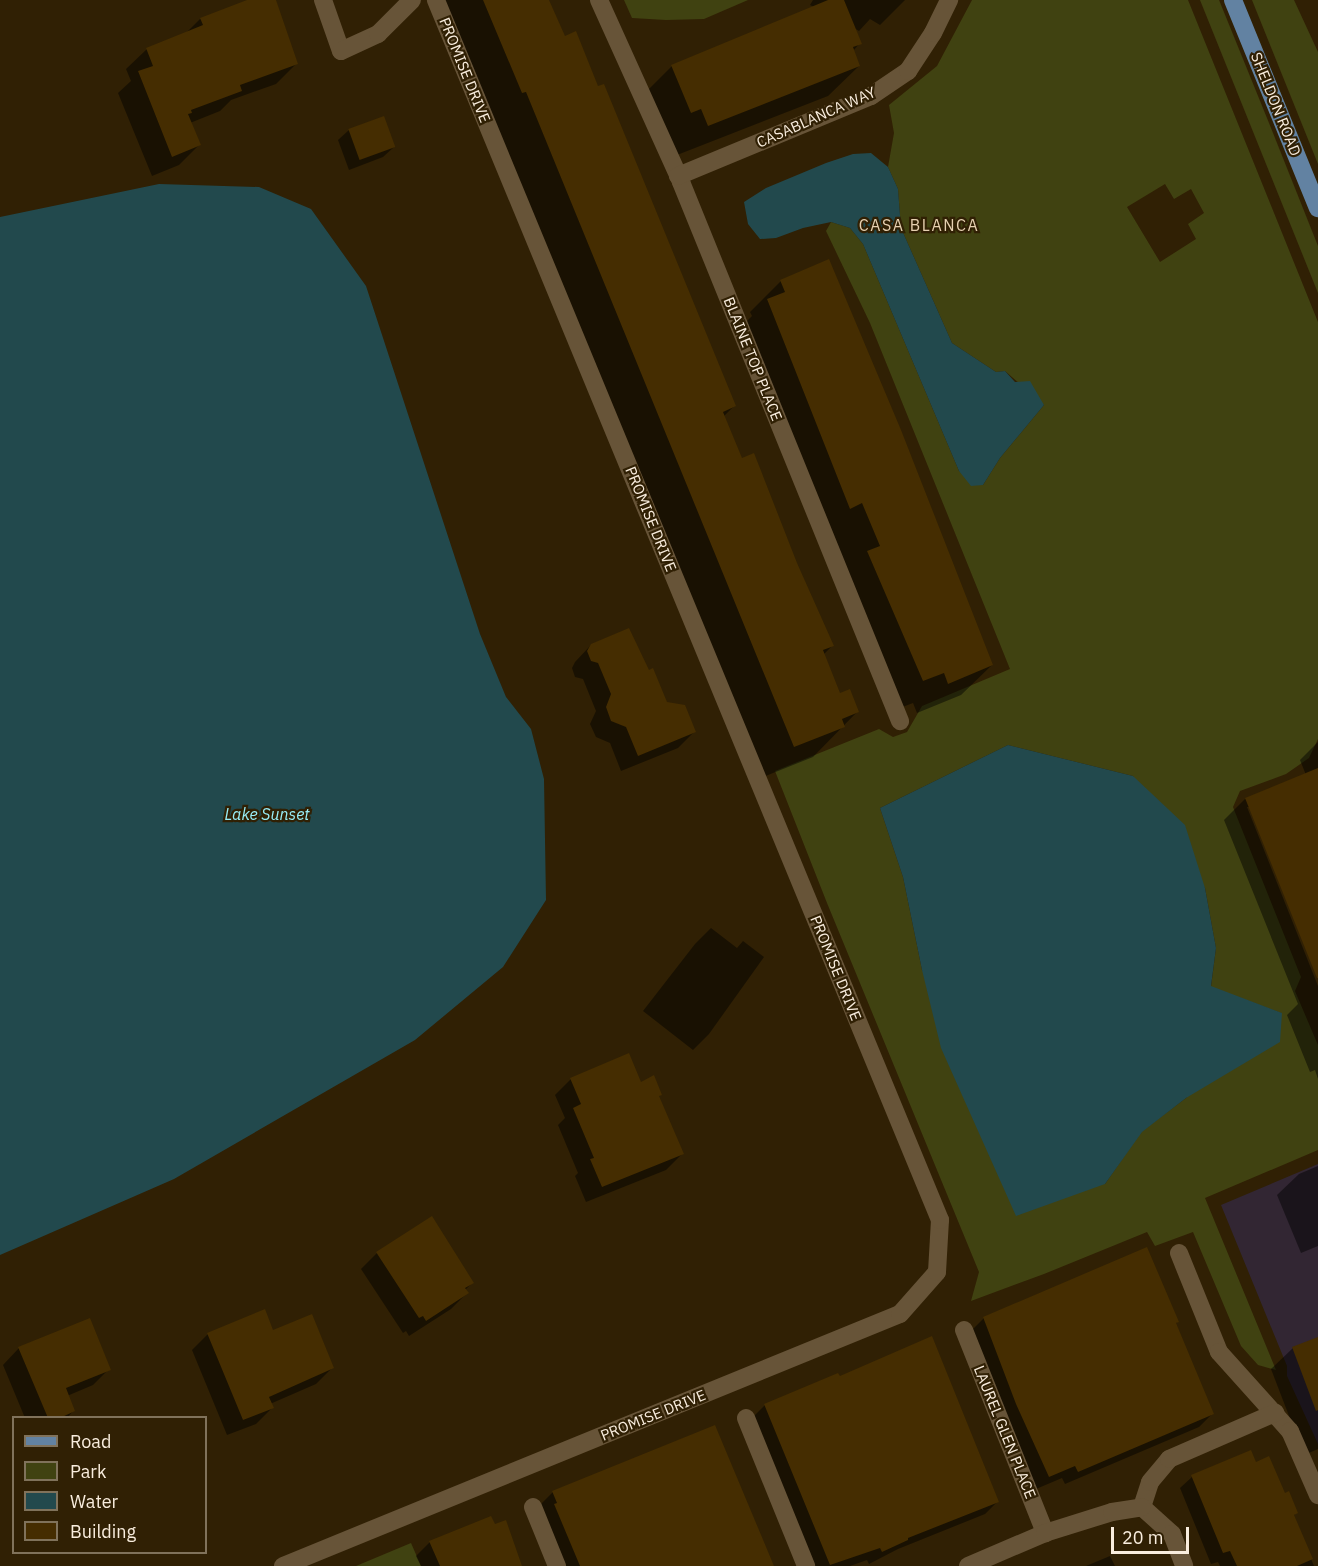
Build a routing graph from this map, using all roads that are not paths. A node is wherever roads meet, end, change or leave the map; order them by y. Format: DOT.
graph roads {
  1 [pos="323,0"];
  2 [pos="412,0"];
  3 [pos="436,0"];
  4 [pos="599,0"];
  5 [pos="949,0"];
  6 [pos="1233,0"];
  7 [pos="678,176"];
  8 [pos="1318,208"];
  9 [pos="900,721"];
  10 [pos="1179,1253"];
  11 [pos="964,1330"];
  12 [pos="1275,1413"];
  13 [pos="746,1419"];
  14 [pos="1318,1495"];
  15 [pos="533,1507"];
  16 [pos="1142,1507"];
  17 [pos="1045,1533"];
  18 [pos="283,1566"];
  19 [pos="557,1566"];
  20 [pos="806,1566"];
  21 [pos="968,1566"];
  22 [pos="1184,1566"];
  1 -- 2 [label="street"];
  3 -- 18 [label="street, PROMISE DRIVE"];
  4 -- 7 [label="street, BLAINE TOP PLACE"];
  5 -- 7 [label="street, CASABLANCA WAY"];
  6 -- 8 [label="main road, SHELDON ROAD"];
  7 -- 9 [label="street, BLAINE TOP PLACE"];
  10 -- 12 [label="street"];
  11 -- 17 [label="street, LAUREL GLEN PLACE"];
  12 -- 14 [label="street"];
  12 -- 16 [label="street"];
  13 -- 20 [label="street"];
  15 -- 19 [label="street"];
  16 -- 17 [label="street"];
  16 -- 22 [label="street"];
  17 -- 21 [label="street"];
}
